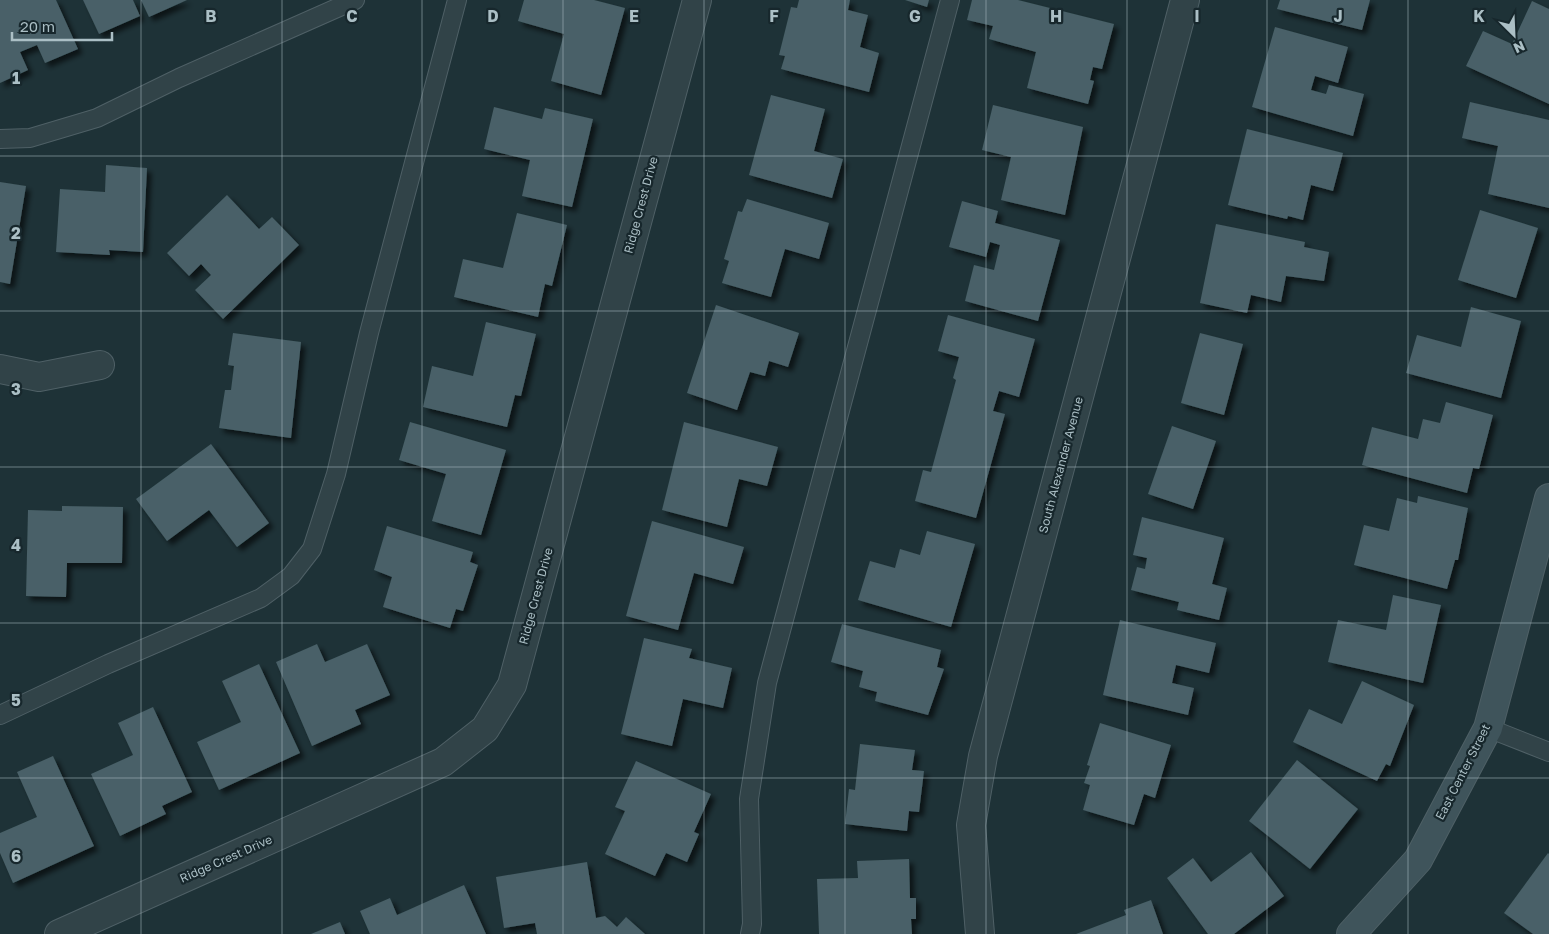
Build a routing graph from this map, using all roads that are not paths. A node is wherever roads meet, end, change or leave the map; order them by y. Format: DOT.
graph roads {
  1 [pos="355,0"];
  2 [pos="697,0"];
  3 [pos="950,0"];
  4 [pos="1185,0"];
  5 [pos="452,1"];
  6 [pos="0,139"];
  7 [pos="100,365"];
  8 [pos="0,369"];
  9 [pos="1549,498"];
  10 [pos="0,714"];
  11 [pos="1488,728"];
  12 [pos="1549,752"];
  13 [pos="59,934"];
  14 [pos="750,934"];
  15 [pos="980,934"];
  16 [pos="1352,934"];
  1 -- 6 [label="lane"];
  2 -- 13 [label="street, Ridge Crest Drive"];
  3 -- 14 [label="lane"];
  4 -- 15 [label="street, South Alexander Avenue"];
  5 -- 10 [label="lane"];
  7 -- 8 [label="street"];
  9 -- 11 [label="street, East Center Street"];
  11 -- 12 [label="lane"];
  11 -- 16 [label="street, East Center Street"];
}
